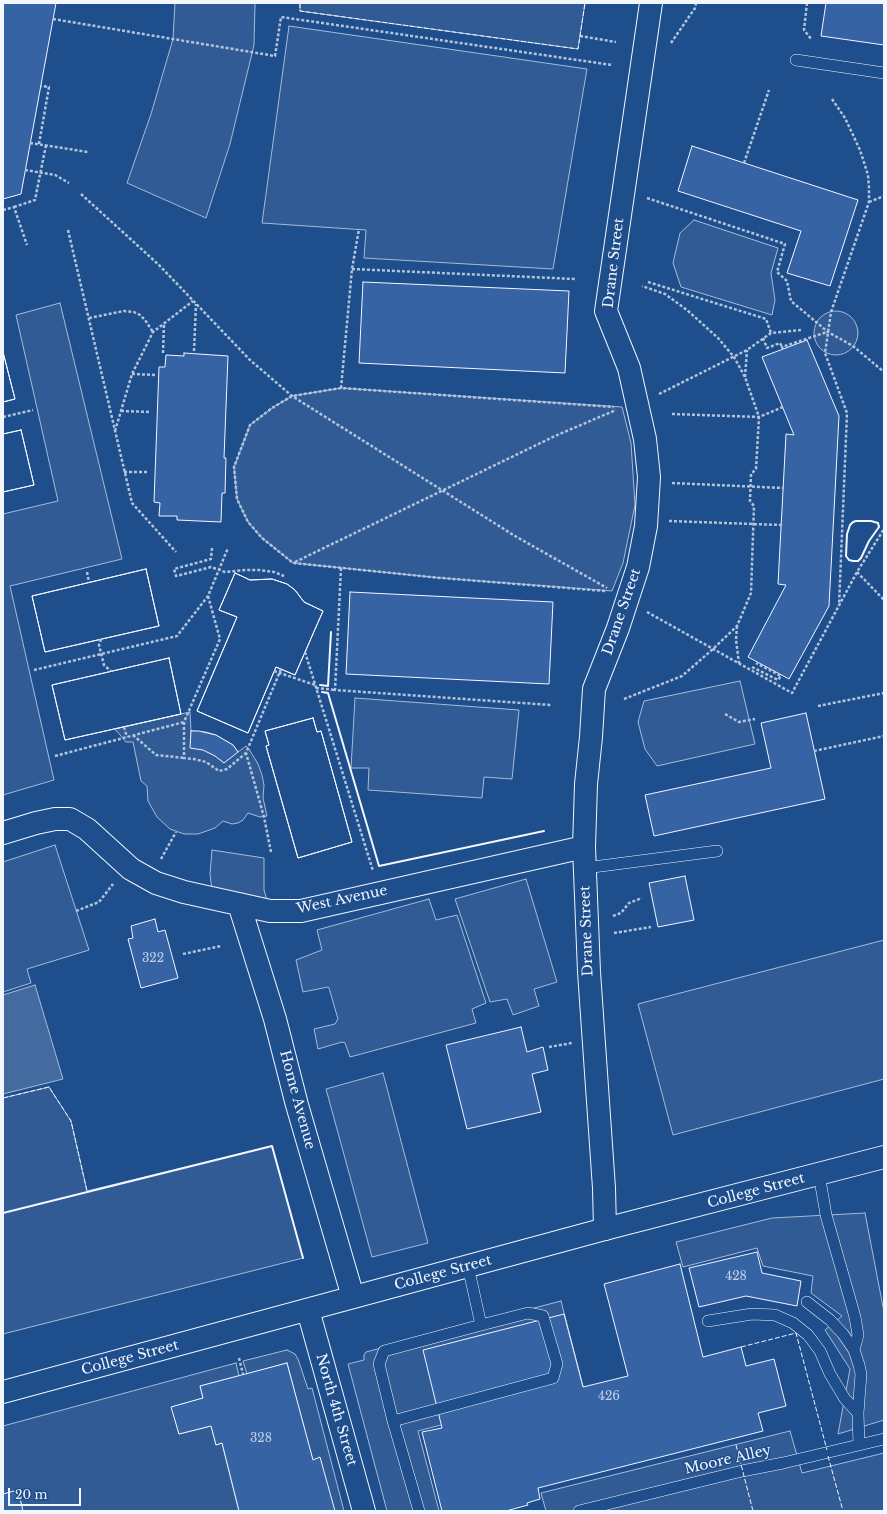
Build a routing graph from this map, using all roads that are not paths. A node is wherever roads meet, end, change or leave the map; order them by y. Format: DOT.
graph roads {
  1 [pos="651,3"];
  2 [pos="796,60"];
  3 [pos="884,73"];
  4 [pos="3,833"];
  5 [pos="717,852"];
  6 [pos="584,858"];
  7 [pos="239,904"];
  8 [pos="884,1158"];
  9 [pos="819,1174"];
  10 [pos="605,1229"];
  11 [pos="468,1266"];
  12 [pos="353,1297"];
  13 [pos="807,1302"];
  14 [pos="308,1310"];
  15 [pos="708,1321"];
  16 [pos="481,1325"];
  17 [pos="854,1350"];
  18 [pos="3,1392"];
  19 [pos="858,1413"];
  20 [pos="393,1421"];
  21 [pos="884,1439"];
  22 [pos="859,1445"];
  23 [pos="364,1511"];
  24 [pos="419,1511"];
  25 [pos="579,1511"];
  1 -- 6 [label="street, Drane Street"];
  2 -- 3 [label="lane"];
  4 -- 7 [label="street, West Avenue"];
  5 -- 6 [label="lane"];
  6 -- 7 [label="street, West Avenue"];
  6 -- 10 [label="street, Drane Street"];
  7 -- 12 [label="street, Home Avenue"];
  8 -- 9 [label="street, College Street"];
  9 -- 10 [label="street, College Street"];
  9 -- 17 [label="lane"];
  10 -- 11 [label="street, College Street"];
  11 -- 12 [label="street, College Street"];
  11 -- 16 [label="lane"];
  12 -- 14 [label="street, College Street"];
  13 -- 17 [label="lane"];
  14 -- 18 [label="street, College Street"];
  14 -- 23 [label="street, North 4th Street"];
  15 -- 19 [label="lane"];
  16 -- 20 [label="lane"];
  16 -- 20 [label="lane"];
  17 -- 19 [label="lane"];
  19 -- 22 [label="lane"];
  20 -- 24 [label="lane"];
  21 -- 22 [label="lane, Moore Alley"];
  22 -- 25 [label="lane, Moore Alley"];
}
